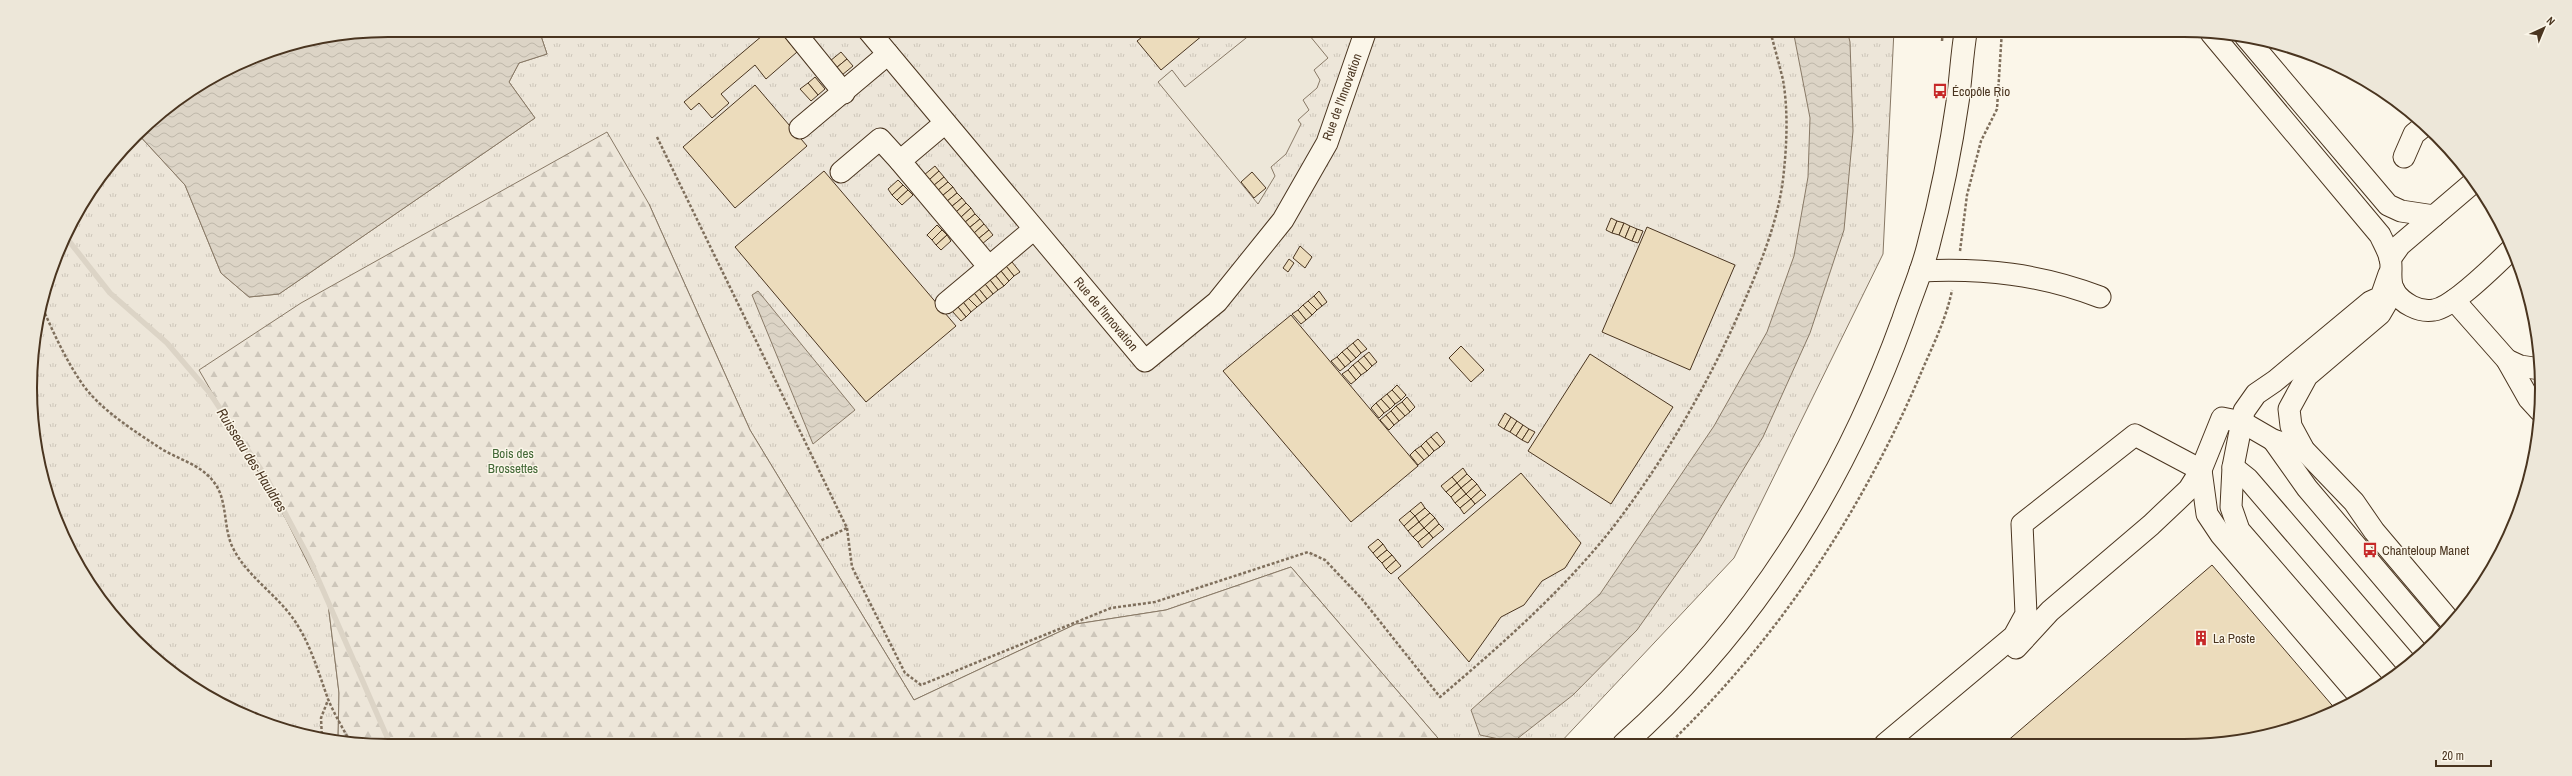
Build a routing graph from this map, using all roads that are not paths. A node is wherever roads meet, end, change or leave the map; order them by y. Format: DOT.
graph roads {
  1 [pos="799,37"];
  2 [pos="874,37"];
  3 [pos="1364,37"];
  4 [pos="1964,37"];
  5 [pos="2216,39"];
  6 [pos="2252,44"];
  7 [pos="888,54"];
  8 [pos="844,93"];
  9 [pos="946,123"];
  10 [pos="800,128"];
  11 [pos="2420,128"];
  12 [pos="2404,157"];
  13 [pos="900,161"];
  14 [pos="841,172"];
  15 [pos="2470,185"];
  16 [pos="2434,216"];
  17 [pos="1034,229"];
  18 [pos="2509,256"];
  19 [pos="989,267"];
  20 [pos="1920,270"];
  21 [pos="2391,274"];
  22 [pos="2100,297"];
  23 [pos="2454,300"];
  24 [pos="946,303"];
  25 [pos="2506,360"];
  26 [pos="2534,368"];
  27 [pos="2534,404"];
  28 [pos="2242,422"];
  29 [pos="2273,440"];
  30 [pos="2304,450"];
  31 [pos="2233,467"];
  32 [pos="2201,470"];
  33 [pos="2448,619"];
  34 [pos="2432,636"];
  35 [pos="2404,661"];
  36 [pos="2372,684"];
  37 [pos="2357,694"];
  38 [pos="1629,739"];
  39 [pos="1891,739"];
  40 [pos="1911,739"];
  1 -- 8 [label="street"];
  2 -- 7 [label="street, Rue de l'Innovation"];
  3 -- 17 [label="street, Rue de l'Innovation"];
  4 -- 20 [label="main road"];
  5 -- 21 [label="street"];
  6 -- 16 [label="street"];
  7 -- 8 [label="street"];
  7 -- 9 [label="street, Rue de l'Innovation"];
  8 -- 10 [label="street"];
  9 -- 13 [label="street"];
  9 -- 17 [label="street, Rue de l'Innovation"];
  11 -- 12 [label="street"];
  13 -- 14 [label="street"];
  13 -- 19 [label="street"];
  15 -- 16 [label="street"];
  16 -- 21 [label="street"];
  17 -- 19 [label="street"];
  18 -- 23 [label="street"];
  19 -- 24 [label="street"];
  20 -- 22 [label="street"];
  20 -- 38 [label="main road"];
  21 -- 23 [label="street"];
  21 -- 28 [label="street"];
  21 -- 30 [label="street"];
  23 -- 25 [label="street"];
  25 -- 26 [label="street"];
  25 -- 27 [label="street"];
  28 -- 29 [label="street"];
  28 -- 31 [label="street"];
  28 -- 32 [label="street"];
  29 -- 30 [label="street"];
  29 -- 34 [label="street"];
  30 -- 33 [label="street"];
  31 -- 35 [label="street"];
  31 -- 36 [label="street"];
  32 -- 37 [label="street"];
  32 -- 39 [label="street"];
  32 -- 40 [label="street"];
}
